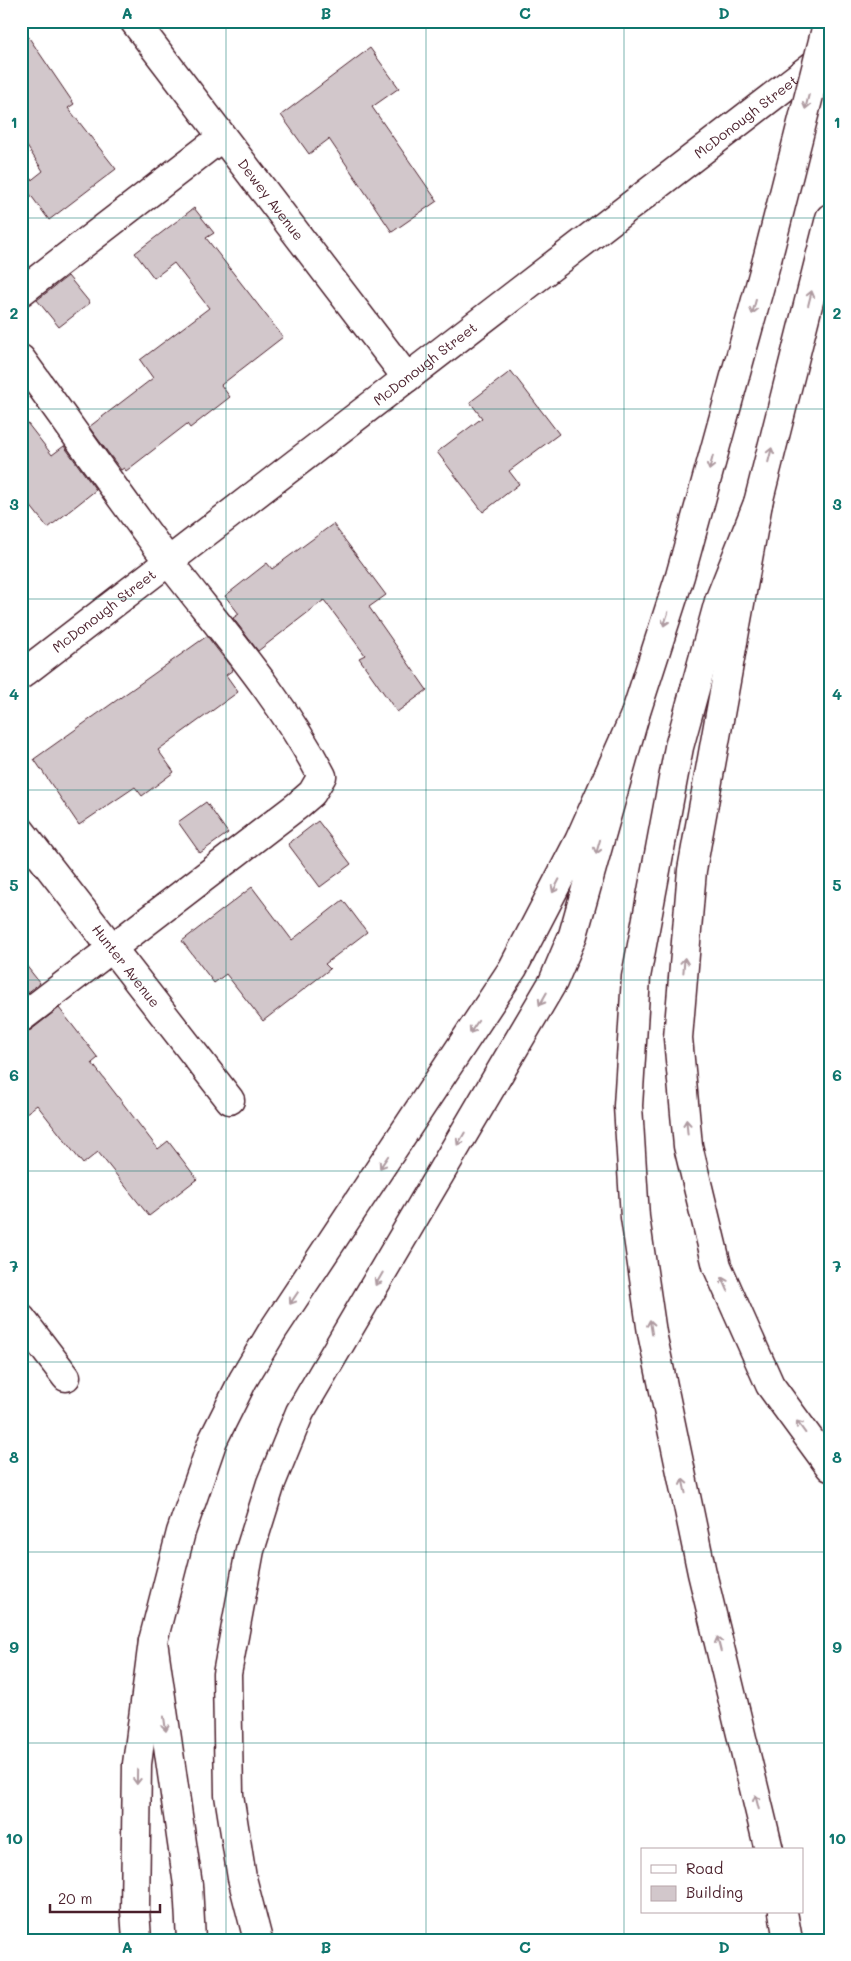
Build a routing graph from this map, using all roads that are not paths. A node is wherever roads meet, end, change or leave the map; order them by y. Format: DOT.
graph roads {
  1 [pos="134,21"];
  2 [pos="828,21"];
  3 [pos="830,52"];
  4 [pos="222,137"];
  5 [pos="830,218"];
  6 [pos="21,292"];
  7 [pos="21,359"];
  8 [pos="407,378"];
  9 [pos="758,503"];
  10 [pos="168,561"];
  11 [pos="21,675"];
  12 [pos="635,716"];
  13 [pos="21,832"];
  14 [pos="113,949"];
  15 [pos="21,1018"];
  16 [pos="230,1100"];
  17 [pos="21,1318"];
  18 [pos="66,1378"];
  19 [pos="830,1466"];
  20 [pos="154,1641"];
  21 [pos="769,1848"];
  22 [pos="783,1914"];
  23 [pos="137,1940"];
  24 [pos="192,1940"];
  25 [pos="258,1940"];
  26 [pos="788,1940"];
  1 -- 4 [label="main road, Dewey Avenue"];
  2 -- 12 [label="main road, one-way, bridge"];
  3 -- 8 [label="main road, McDonough Street"];
  4 -- 6 [label="main road"];
  4 -- 8 [label="main road, Dewey Avenue"];
  9 -- 5 [label="main road, one-way"];
  7 -- 10 [label="main road"];
  8 -- 10 [label="main road, McDonough Street"];
  19 -- 9 [label="main road, one-way"];
  21 -- 9 [label="main road, one-way"];
  10 -- 11 [label="main road, McDonough Street"];
  10 -- 14 [label="main road"];
  12 -- 20 [label="main road, one-way"];
  12 -- 25 [label="main road, one-way"];
  13 -- 14 [label="main road, Hunter Avenue"];
  14 -- 15 [label="main road"];
  14 -- 16 [label="main road, Hunter Avenue"];
  17 -- 18 [label="main road"];
  20 -- 23 [label="main road, one-way"];
  20 -- 24 [label="main road, one-way"];
  22 -- 26 [label="main road"];
}
